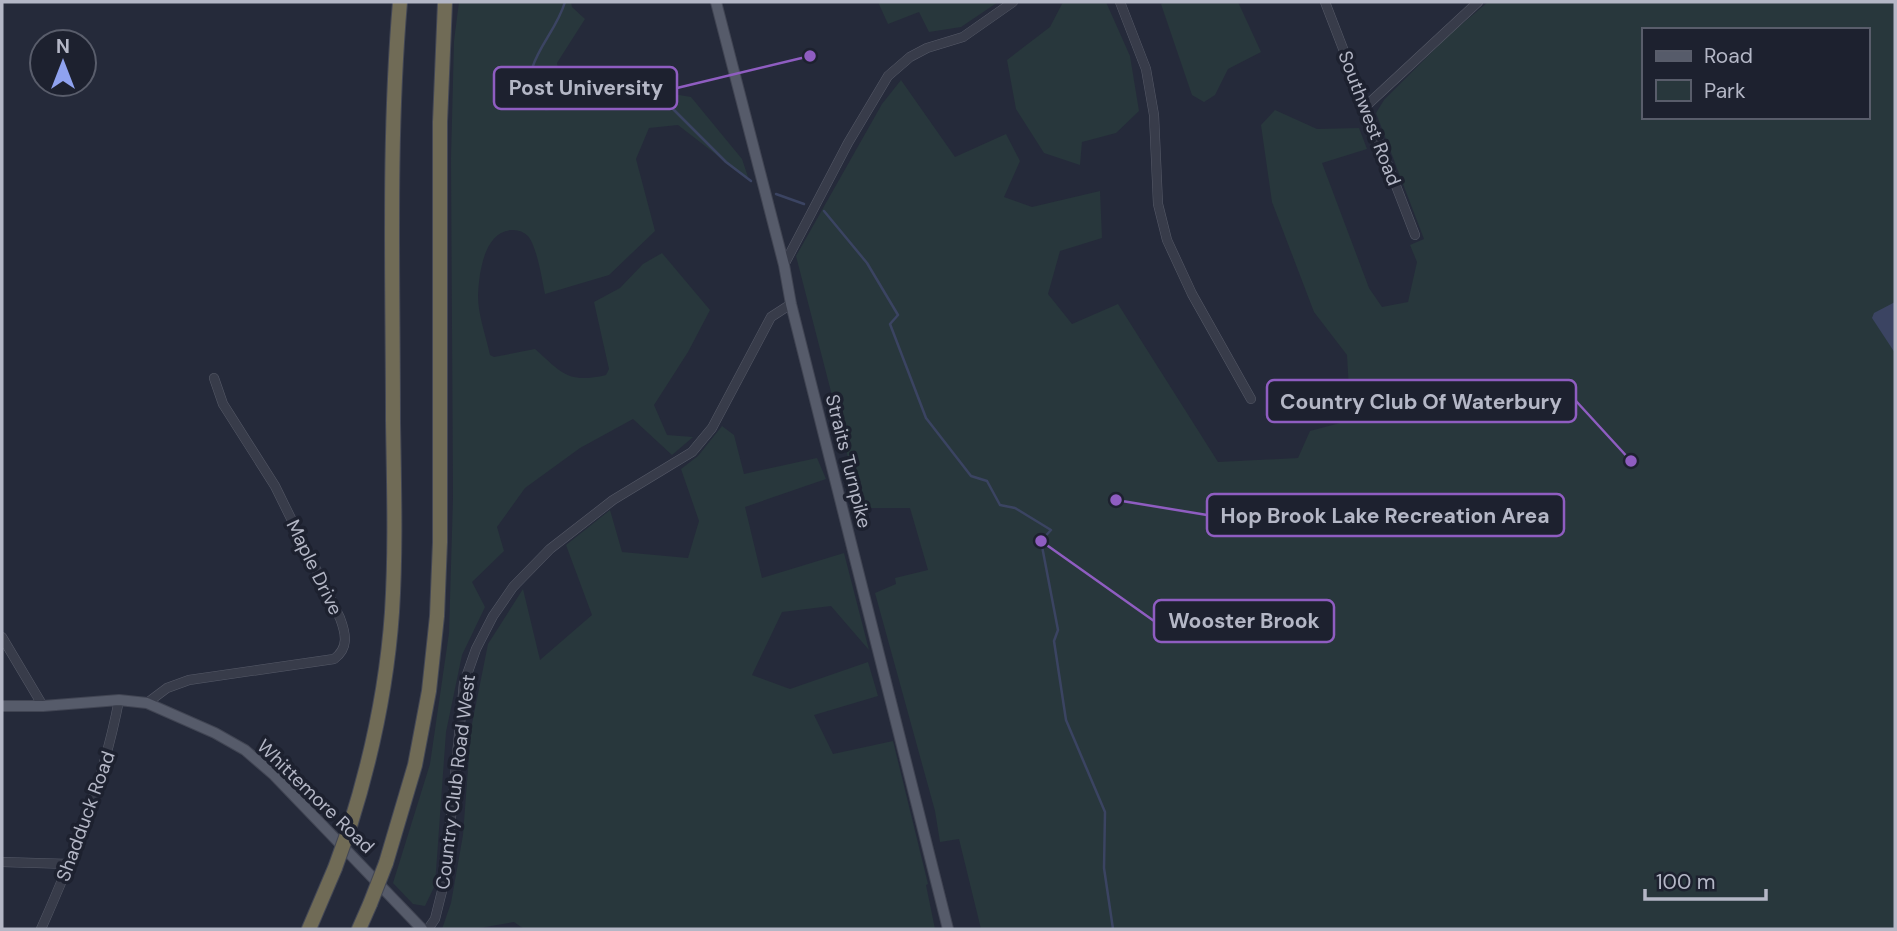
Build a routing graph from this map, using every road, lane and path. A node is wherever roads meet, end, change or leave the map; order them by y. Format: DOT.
graph roads {
  1 [pos="400,2"];
  2 [pos="446,2"];
  3 [pos="716,2"];
  4 [pos="1013,2"];
  5 [pos="1120,2"];
  6 [pos="1325,2"];
  7 [pos="1478,2"];
  8 [pos="1366,106"];
  9 [pos="1415,235"];
  10 [pos="784,265"];
  11 [pos="791,304"];
  12 [pos="214,378"];
  13 [pos="1251,399"];
  14 [pos="2,636"];
  15 [pos="119,700"];
  16 [pos="147,703"];
  17 [pos="2,706"];
  18 [pos="43,706"];
  19 [pos="2,862"];
  20 [pos="70,864"];
  21 [pos="41,929"];
  22 [pos="309,929"];
  23 [pos="359,929"];
  24 [pos="422,929"];
  25 [pos="428,929"];
  26 [pos="948,929"];
  1 -- 22 [label="highway, bridge"];
  2 -- 23 [label="highway, bridge"];
  3 -- 10 [label="main road, Straits Turnpike"];
  4 -- 10 [label="street"];
  5 -- 13 [label="street"];
  6 -- 8 [label="street, Southwest Road"];
  7 -- 8 [label="street"];
  8 -- 9 [label="street, Southwest Road"];
  10 -- 11 [label="main road, Straits Turnpike"];
  11 -- 25 [label="street, Country Club Road West"];
  11 -- 26 [label="main road, Straits Turnpike"];
  12 -- 16 [label="street, Maple Drive"];
  14 -- 18 [label="street"];
  15 -- 16 [label="main road, Whittemore Road"];
  15 -- 18 [label="main road, Whittemore Road"];
  15 -- 20 [label="street, Shadduck Road"];
  16 -- 24 [label="main road, Whittemore Road"];
  17 -- 18 [label="main road, Whittemore Road"];
  19 -- 20 [label="street"];
  20 -- 21 [label="street, Shadduck Road"];
}
